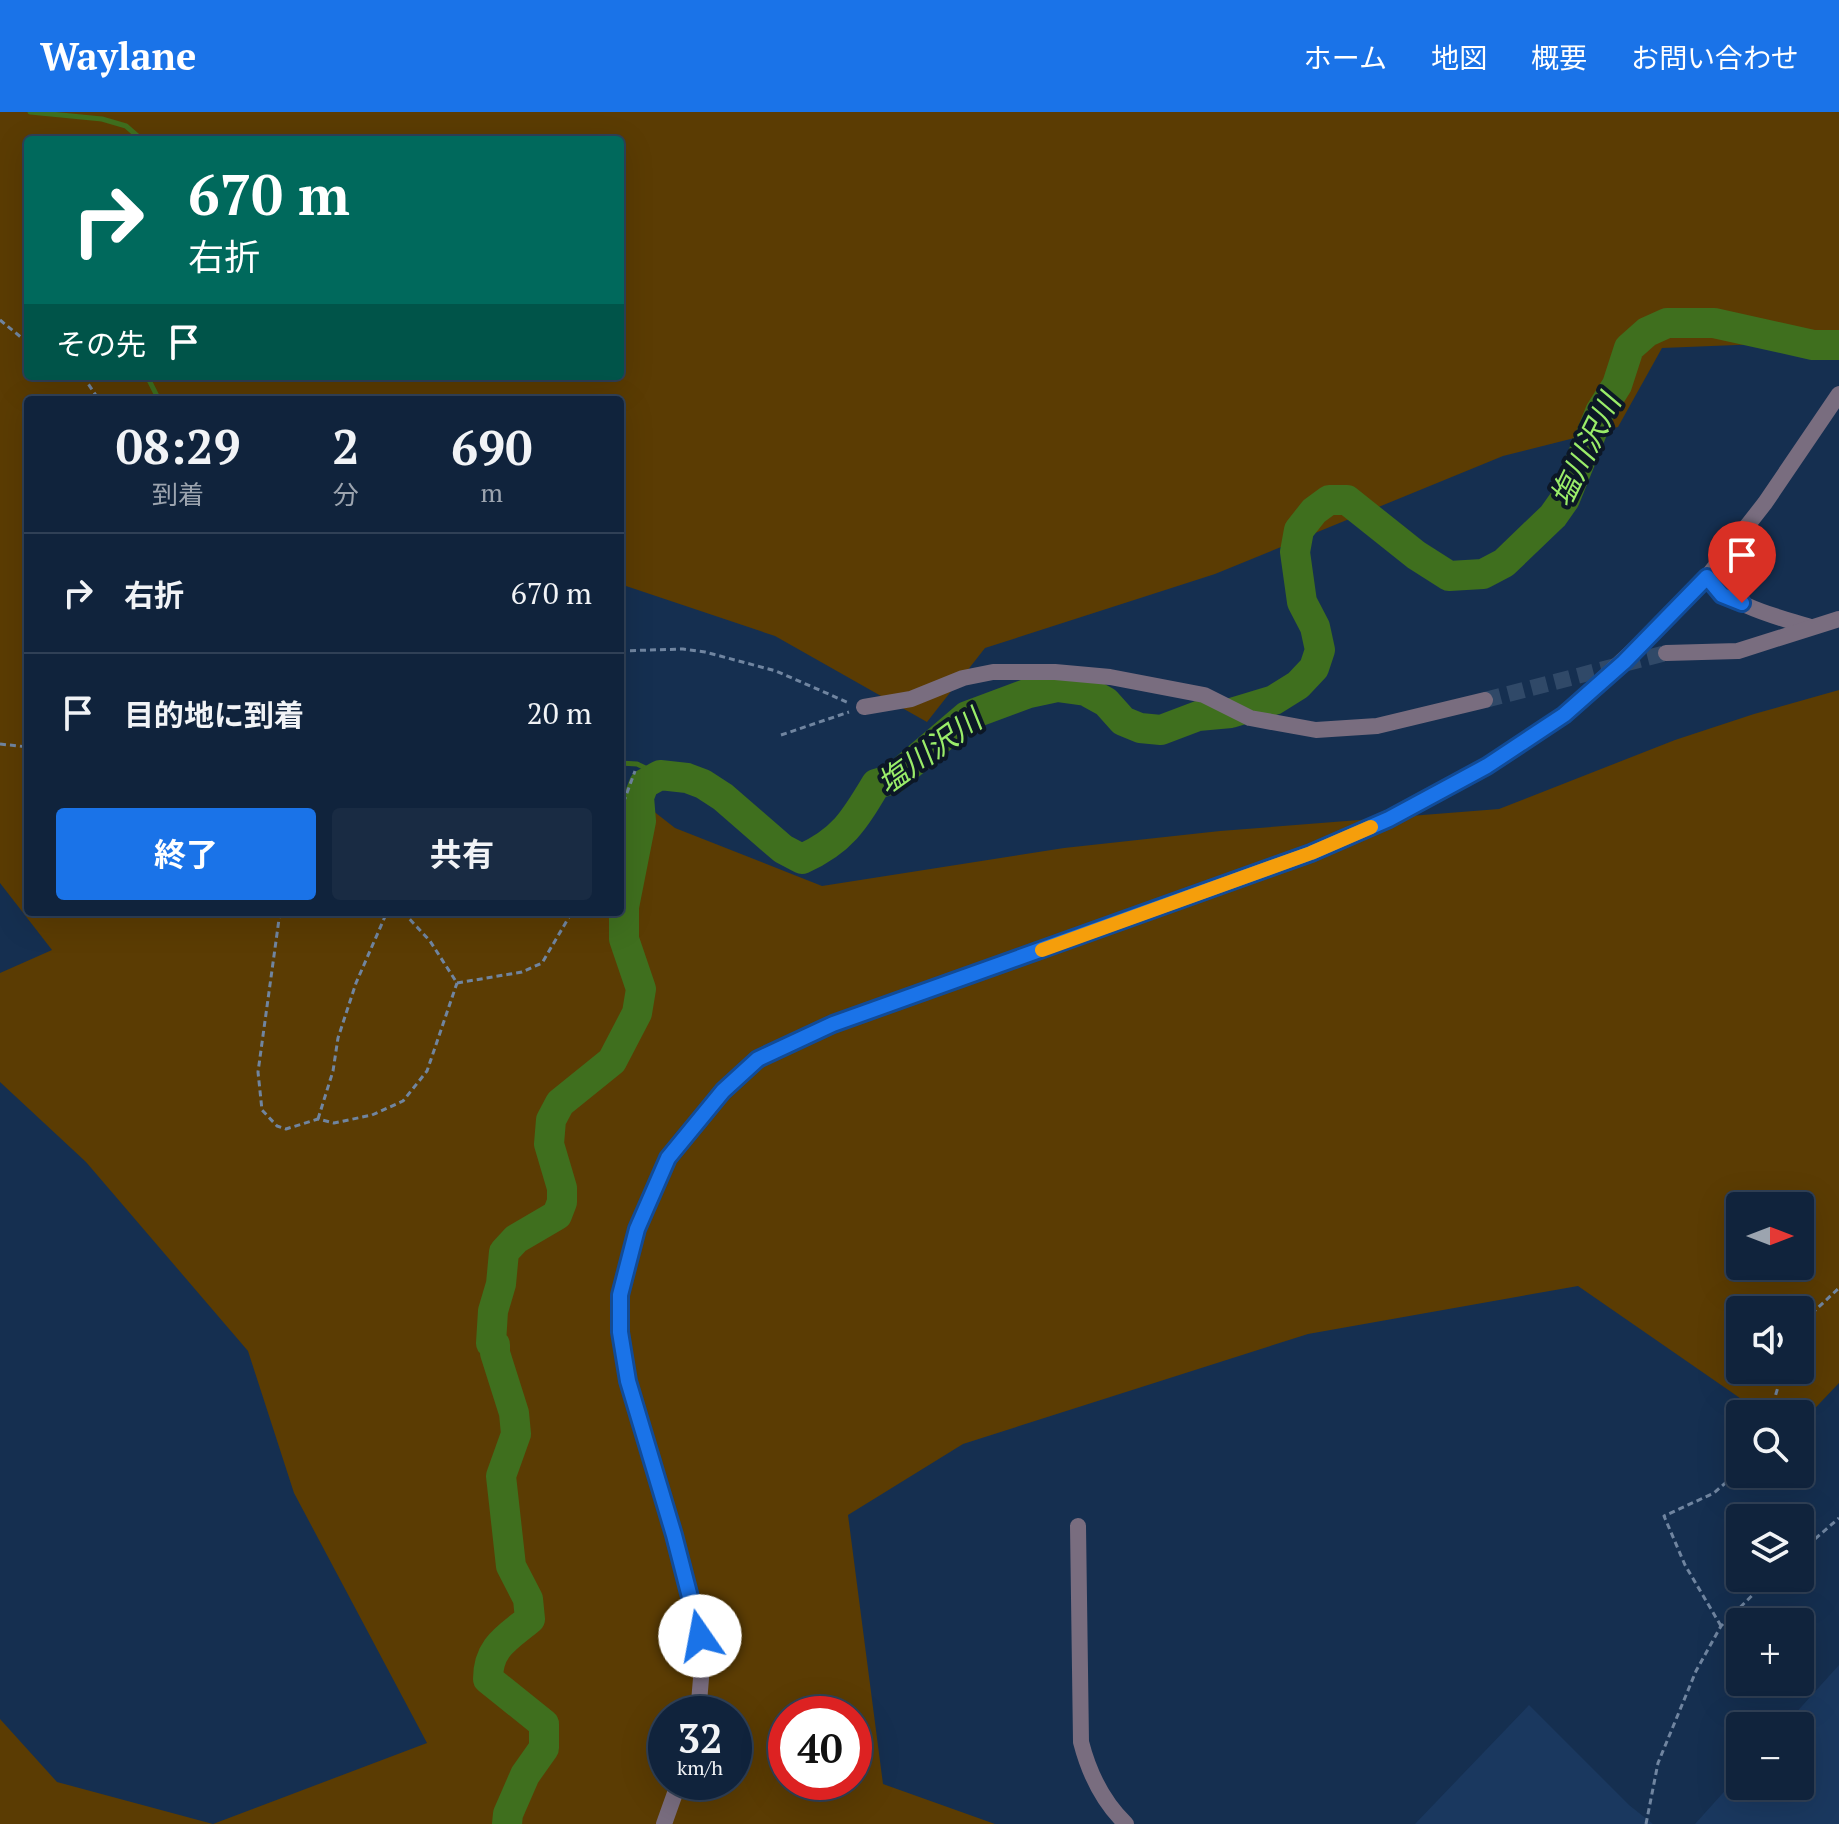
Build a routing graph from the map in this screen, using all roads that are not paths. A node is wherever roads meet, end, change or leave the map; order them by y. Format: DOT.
graph roads {
  1 [pos="1839,394"];
  2 [pos="1707,577"];
  3 [pos="1839,619"];
  4 [pos="1810,627"];
  5 [pos="1666,653"];
  6 [pos="1485,700"];
  7 [pos="864,707"];
  8 [pos="1078,1526"];
  9 [pos="700,1696"];
  10 [pos="673,1800"];
  11 [pos="664,1824"];
  12 [pos="1126,1824"];
  1 -- 2 [label="street"];
  2 -- 4 [label="street"];
  2 -- 9 [label="street"];
  3 -- 4 [label="street"];
  4 -- 5 [label="street"];
  6 -- 7 [label="street"];
  8 -- 12 [label="street"];
  10 -- 11 [label="street"];
}
